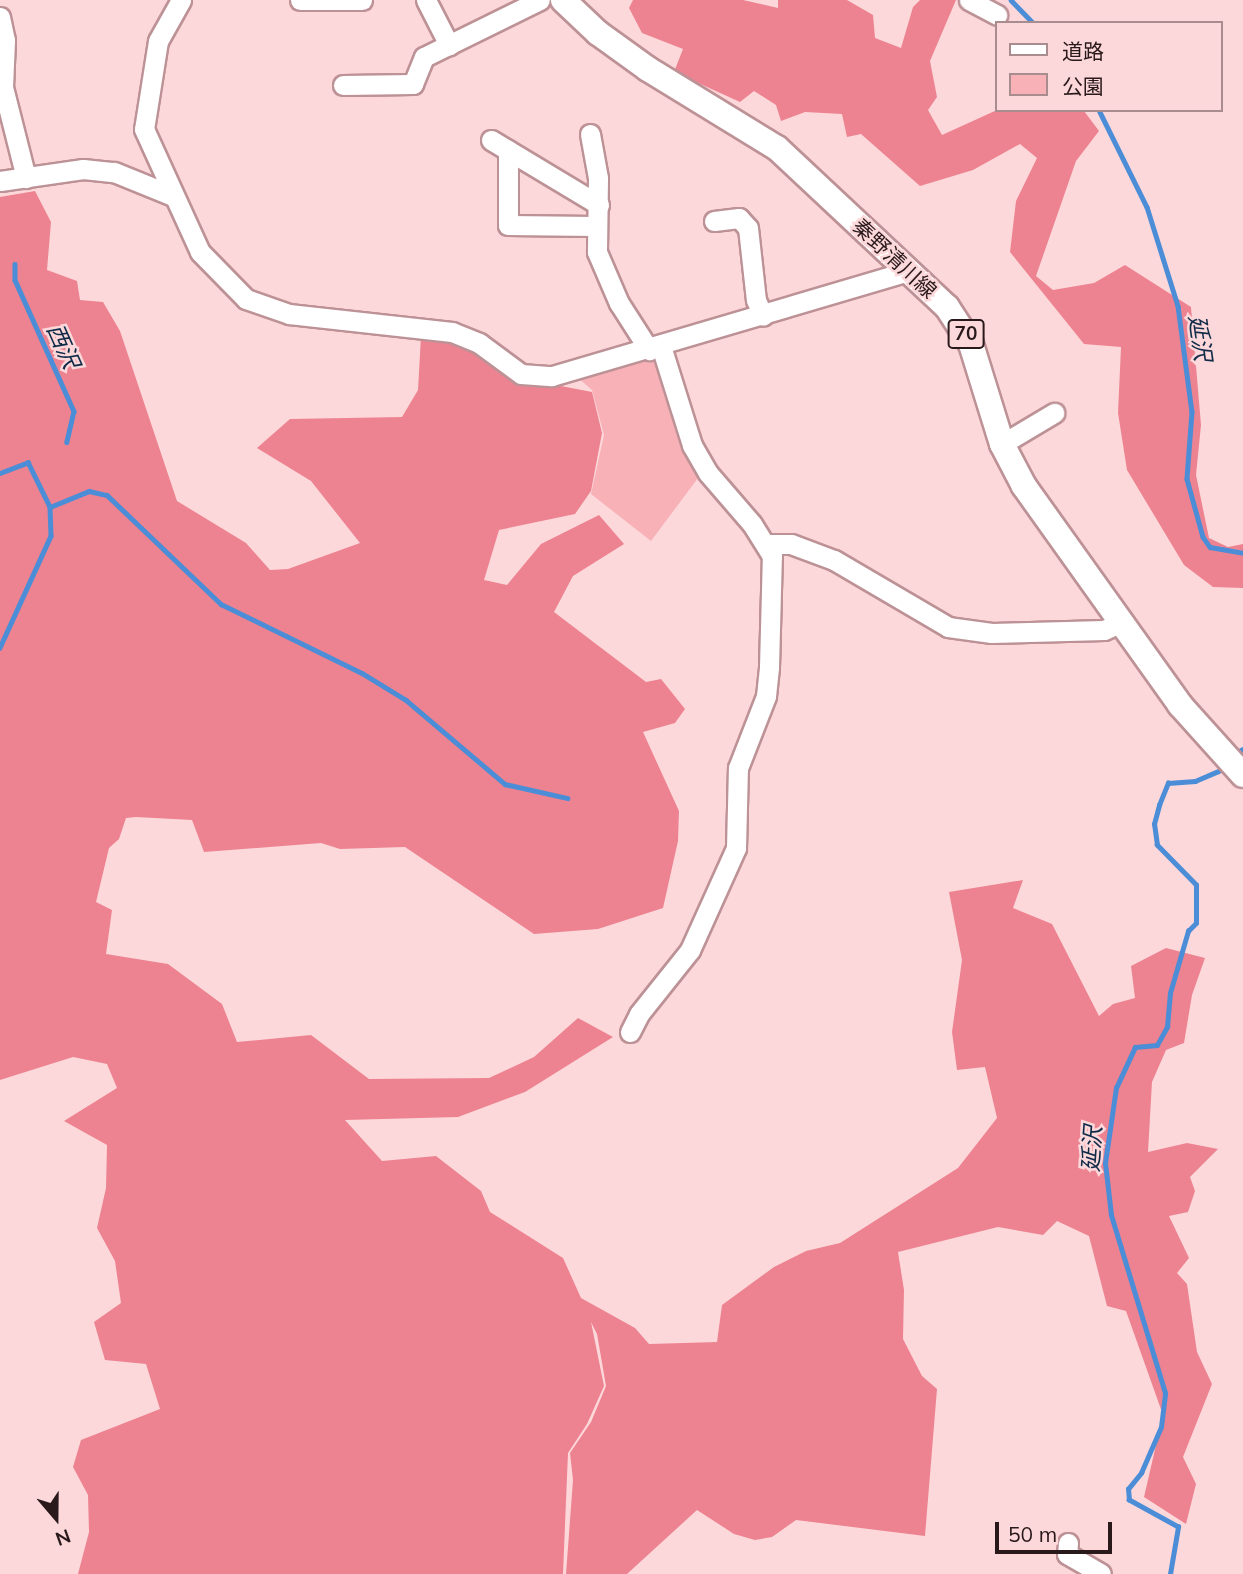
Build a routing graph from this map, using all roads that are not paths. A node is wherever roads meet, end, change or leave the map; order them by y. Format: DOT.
graph roads {
  1 [pos="181,0"];
  2 [pos="300,0"];
  3 [pos="362,0"];
  4 [pos="426,0"];
  5 [pos="540,0"];
  6 [pos="563,0"];
  7 [pos="969,0"];
  8 [pos="585,10"];
  9 [pos="997,15"];
  10 [pos="0,17"];
  11 [pos="449,45"];
  12 [pos="343,85"];
  13 [pos="590,134"];
  14 [pos="491,140"];
  15 [pos="508,150"];
  16 [pos="26,178"];
  17 [pos="0,181"];
  18 [pos="173,196"];
  19 [pos="599,205"];
  20 [pos="714,221"];
  21 [pos="594,226"];
  22 [pos="909,271"];
  23 [pos="763,316"];
  24 [pos="655,348"];
  25 [pos="1054,414"];
  26 [pos="1002,444"];
  27 [pos="767,544"];
  28 [pos="1122,622"];
  29 [pos="1243,775"];
  30 [pos="630,1032"];
  31 [pos="1068,1543"];
  32 [pos="1101,1574"];
  1 -- 18 [label="street"];
  2 -- 3 [label="street"];
  4 -- 11 [label="street"];
  5 -- 11 [label="street"];
  6 -- 8 [label="main road, 秦野清川線 / 70"];
  7 -- 9 [label="street"];
  8 -- 22 [label="main road, 秦野清川線 / 70"];
  10 -- 16 [label="street"];
  11 -- 12 [label="street"];
  13 -- 19 [label="street"];
  14 -- 15 [label="street"];
  15 -- 19 [label="street"];
  15 -- 21 [label="street"];
  16 -- 17 [label="street"];
  16 -- 18 [label="street"];
  18 -- 24 [label="street"];
  19 -- 21 [label="street"];
  20 -- 23 [label="street"];
  21 -- 24 [label="street"];
  22 -- 23 [label="street"];
  22 -- 26 [label="main road, 秦野清川線 / 70"];
  23 -- 24 [label="street"];
  24 -- 27 [label="street"];
  25 -- 26 [label="street"];
  26 -- 28 [label="main road, 秦野清川線 / 70"];
  27 -- 28 [label="street"];
  27 -- 30 [label="street"];
  28 -- 29 [label="main road, 秦野清川線 / 70"];
  31 -- 32 [label="street"];
}
